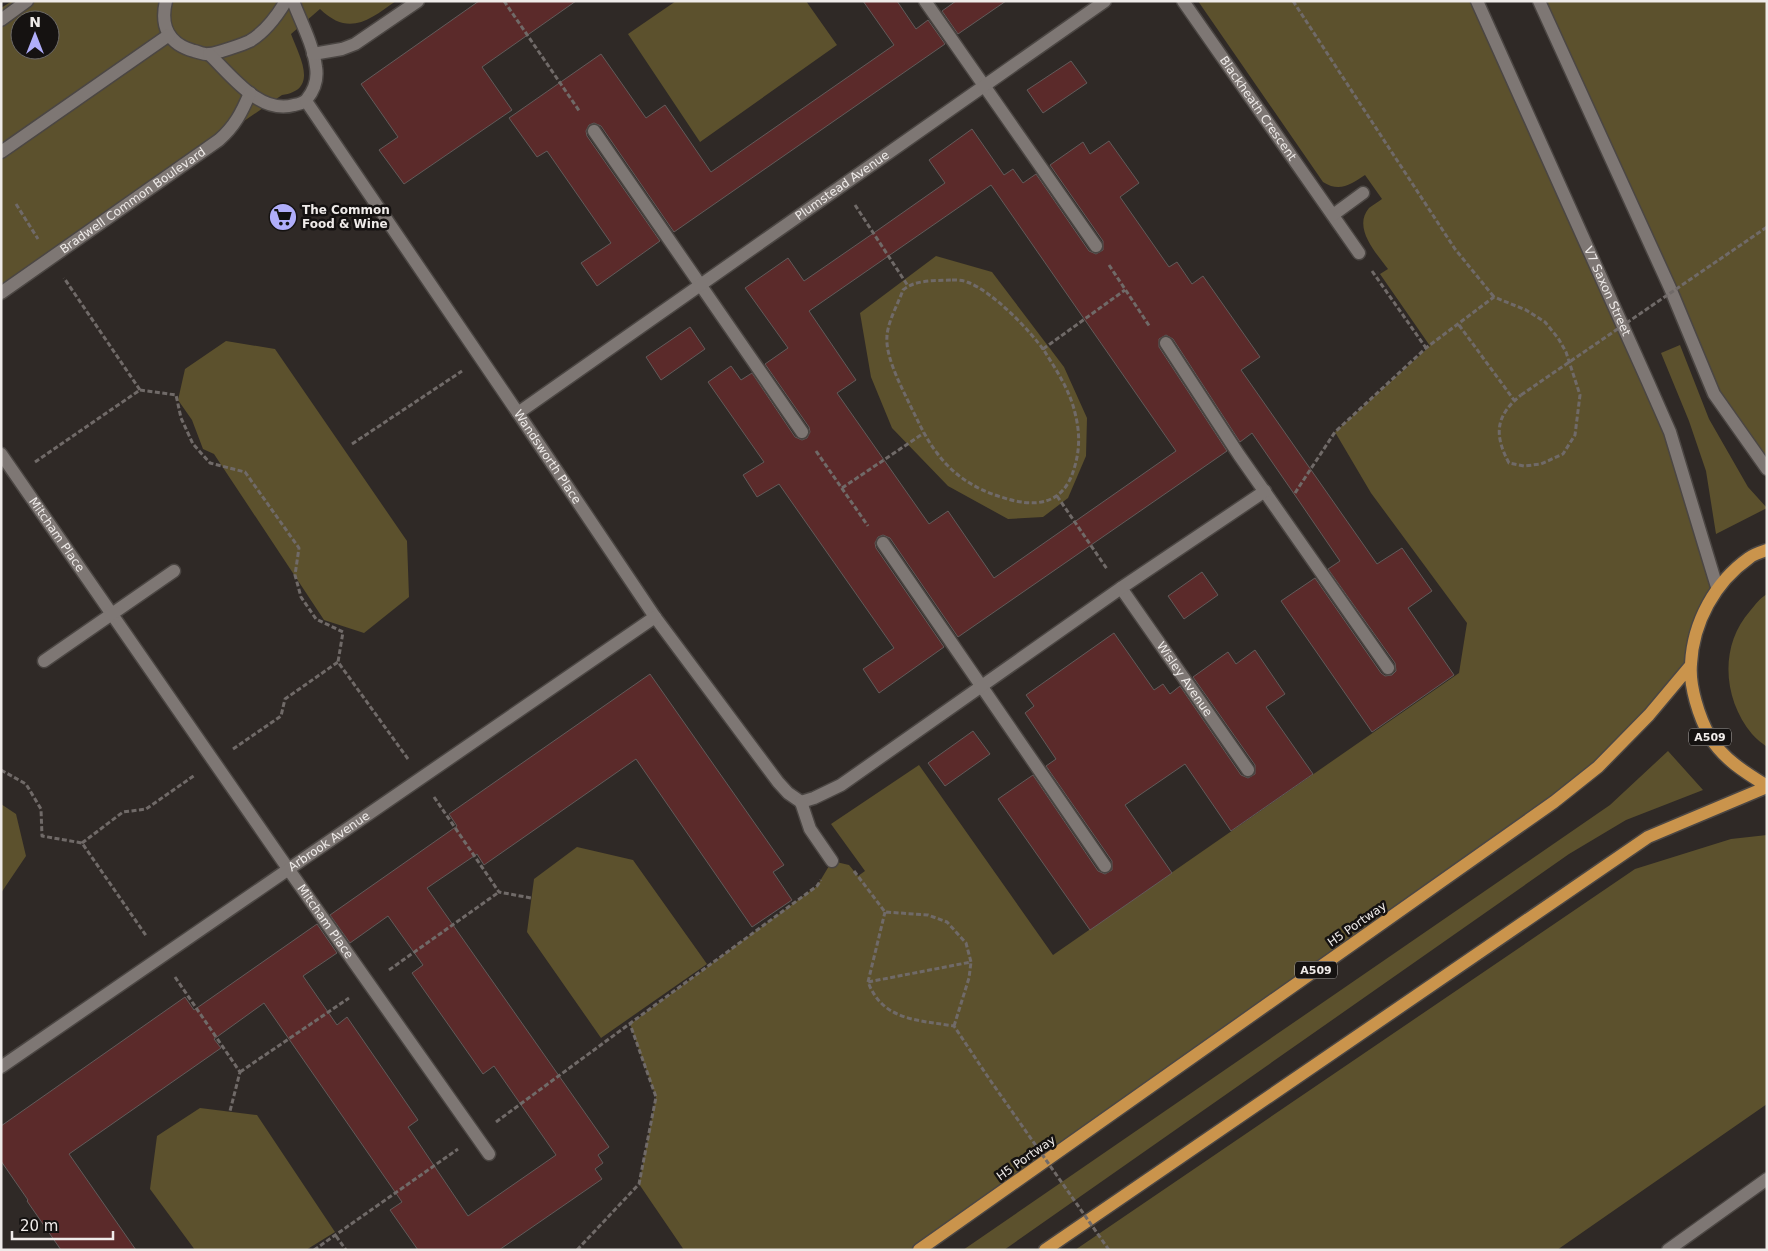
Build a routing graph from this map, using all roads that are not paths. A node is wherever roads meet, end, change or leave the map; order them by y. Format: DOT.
graph roads {
  1 [pos="27,1"];
  2 [pos="166,1"];
  3 [pos="286,1"];
  4 [pos="293,1"];
  5 [pos="418,1"];
  6 [pos="925,1"];
  7 [pos="1105,1"];
  8 [pos="1183,1"];
  9 [pos="1477,1"];
  10 [pos="1539,1"];
  11 [pos="1,20"];
  12 [pos="169,35"];
  13 [pos="209,54"];
  14 [pos="314,54"];
  15 [pos="985,87"];
  16 [pos="250,93"];
  17 [pos="306,102"];
  18 [pos="594,131"];
  19 [pos="1,152"];
  20 [pos="1363,193"];
  21 [pos="1333,215"];
  22 [pos="1096,246"];
  23 [pos="1359,253"];
  24 [pos="700,285"];
  25 [pos="1,293"];
  26 [pos="1166,343"];
  27 [pos="518,413"];
  28 [pos="802,432"];
  29 [pos="1,454"];
  30 [pos="1767,469"];
  31 [pos="1264,490"];
  32 [pos="883,543"];
  33 [pos="1767,550"];
  34 [pos="174,571"];
  35 [pos="1718,587"];
  36 [pos="1121,588"];
  37 [pos="112,614"];
  38 [pos="654,616"];
  39 [pos="44,661"];
  40 [pos="1691,665"];
  41 [pos="1388,668"];
  42 [pos="982,686"];
  43 [pos="1248,770"];
  44 [pos="1767,787"];
  45 [pos="801,802"];
  46 [pos="832,861"];
  47 [pos="1105,866"];
  48 [pos="289,870"];
  49 [pos="1,1067"];
  50 [pos="489,1154"];
  51 [pos="1767,1179"];
  52 [pos="919,1250"];
  53 [pos="1045,1250"];
  54 [pos="1668,1250"];
  1 -- 11 [label="street"];
  2 -- 12 [label="street"];
  3 -- 13 [label="street"];
  4 -- 14 [label="street"];
  5 -- 14 [label="street"];
  6 -- 15 [label="street"];
  7 -- 15 [label="street, Plumstead Avenue"];
  8 -- 21 [label="street, Blackheath Crescent"];
  9 -- 35 [label="street, V7 Saxon Street"];
  10 -- 30 [label="street"];
  12 -- 13 [label="street"];
  12 -- 19 [label="street"];
  13 -- 16 [label="street"];
  14 -- 17 [label="street"];
  15 -- 22 [label="street"];
  15 -- 24 [label="street, Plumstead Avenue"];
  16 -- 17 [label="street"];
  16 -- 25 [label="street, Bradwell Common Boulevard"];
  17 -- 27 [label="street, Wandsworth Place"];
  18 -- 24 [label="street"];
  20 -- 21 [label="street"];
  21 -- 23 [label="street, Blackheath Crescent"];
  24 -- 27 [label="street, Plumstead Avenue"];
  24 -- 28 [label="street"];
  26 -- 31 [label="street"];
  27 -- 38 [label="street, Wandsworth Place"];
  29 -- 37 [label="street, Mitcham Place"];
  31 -- 36 [label="street"];
  31 -- 41 [label="street"];
  32 -- 42 [label="street"];
  33 -- 35 [label="main road, A509"];
  34 -- 37 [label="street"];
  35 -- 40 [label="main road, A509"];
  36 -- 42 [label="street"];
  36 -- 43 [label="street, Wisley Avenue"];
  37 -- 39 [label="street"];
  37 -- 48 [label="street, Mitcham Place"];
  38 -- 45 [label="street, Wandsworth Place"];
  38 -- 48 [label="street, Arbrook Avenue"];
  40 -- 44 [label="main road, A509"];
  40 -- 52 [label="main road, H5 Portway / A509"];
  42 -- 45 [label="street"];
  42 -- 47 [label="street"];
  44 -- 53 [label="main road, A509"];
  45 -- 46 [label="street"];
  48 -- 49 [label="street, Arbrook Avenue"];
  48 -- 50 [label="street, Mitcham Place"];
  51 -- 54 [label="street"];
}
